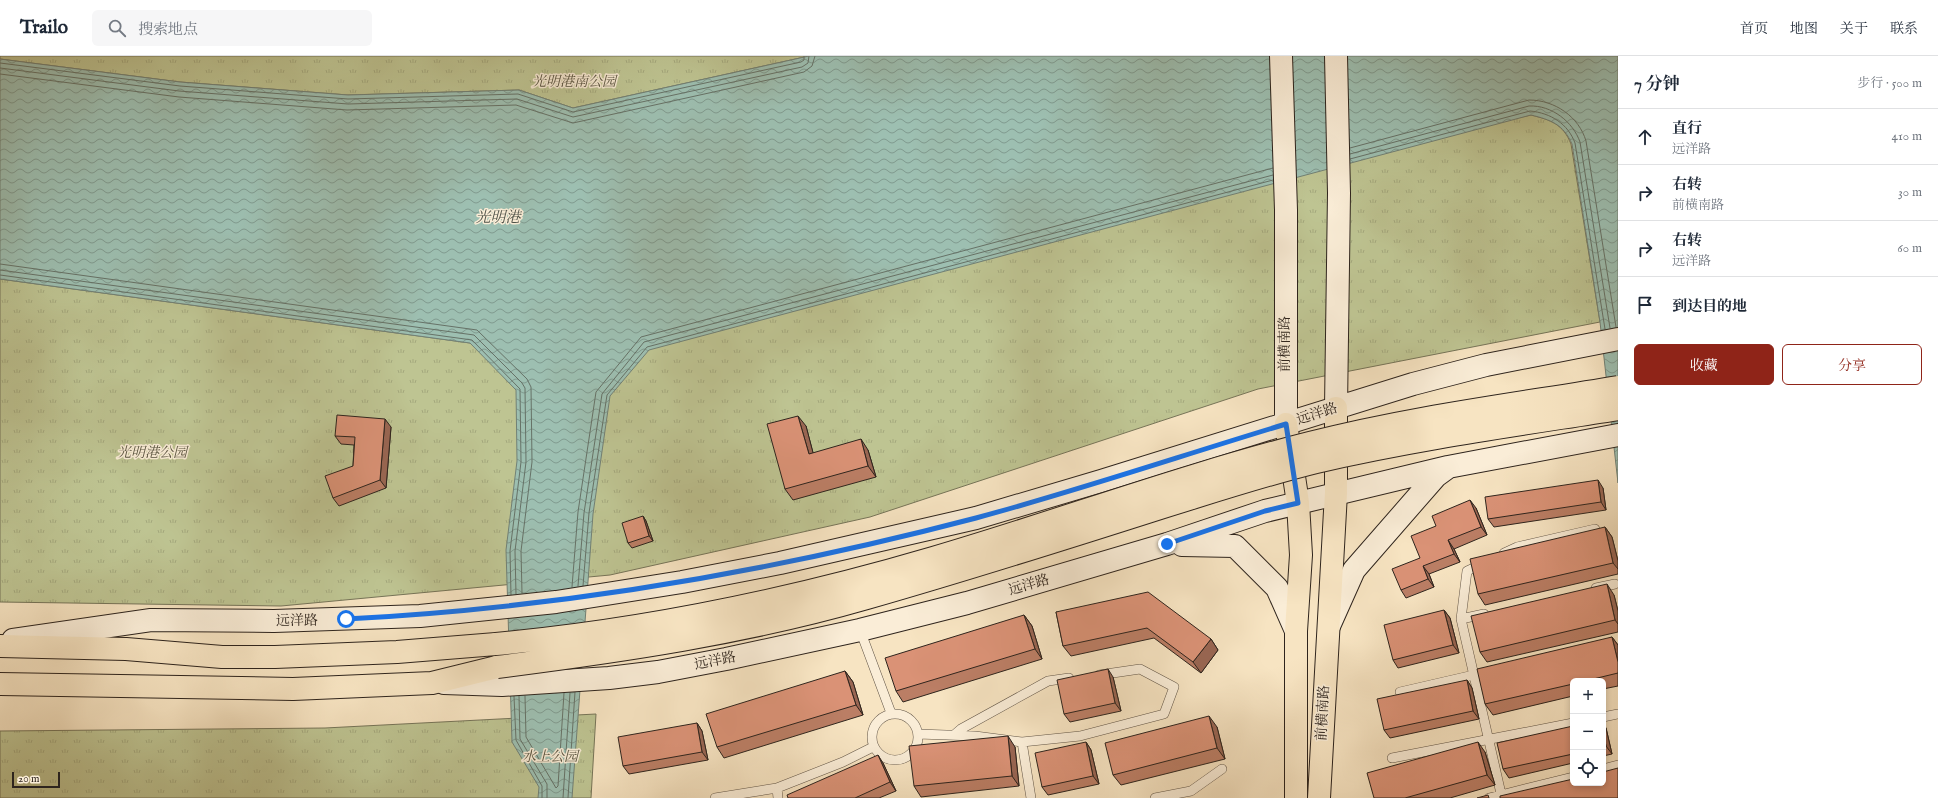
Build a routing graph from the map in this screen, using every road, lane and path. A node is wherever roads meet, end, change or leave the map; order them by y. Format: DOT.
graph roads {
  1 [pos="1281,56"];
  2 [pos="1336,56"];
  3 [pos="1618,339"];
  4 [pos="1618,387"];
  5 [pos="1336,408"];
  6 [pos="1618,409"];
  7 [pos="1286,424"];
  8 [pos="1618,435"];
  9 [pos="1448,467"];
  10 [pos="1336,494"];
  11 [pos="1298,503"];
  12 [pos="1595,529"];
  13 [pos="1167,544"];
  14 [pos="1615,584"];
  15 [pos="1585,591"];
  16 [pos="1492,612"];
  17 [pos="1461,619"];
  18 [pos="1328,628"];
  19 [pos="860,630"];
  20 [pos="1296,631"];
  21 [pos="0,642"];
  22 [pos="0,646"];
  23 [pos="1488,672"];
  24 [pos="499,676"];
  25 [pos="1473,676"];
  26 [pos="0,684"];
  27 [pos="1400,692"];
  28 [pos="891,714"];
  29 [pos="1618,714"];
  30 [pos="1606,716"];
  31 [pos="1570,724"];
  32 [pos="918,734"];
  33 [pos="954,736"];
  34 [pos="1489,739"];
  35 [pos="1022,742"];
  36 [pos="873,747"];
  37 [pos="1392,758"];
  38 [pos="1618,766"];
  39 [pos="1606,768"];
  40 [pos="1222,769"];
  41 [pos="1570,778"];
  42 [pos="777,788"];
  43 [pos="1502,796"];
  44 [pos="715,798"];
  45 [pos="778,798"];
  46 [pos="1031,798"];
  47 [pos="1155,798"];
  48 [pos="1296,798"];
  49 [pos="1319,798"];
  50 [pos="1489,798"];
  1 -- 7 [label="main road, 前横南路"];
  2 -- 5 [label="main road, 前横南路"];
  3 -- 5 [label="main road, 远洋路"];
  4 -- 22 [label="main road, bridge"];
  5 -- 7 [label="main road, 远洋路"];
  5 -- 10 [label="main road, 前横南路"];
  6 -- 24 [label="main road, bridge"];
  7 -- 11 [label="main road, 前横南路"];
  7 -- 21 [label="main road, 远洋路"];
  8 -- 9 [label="main road, 远洋路"];
  9 -- 10 [label="main road, 远洋路"];
  9 -- 18 [label="main road, 前横南路"];
  10 -- 11 [label="main road, 远洋路"];
  10 -- 18 [label="main road, 前横南路"];
  11 -- 13 [label="main road, 远洋路"];
  11 -- 20 [label="main road, 前横南路"];
  12 -- 17 [label="lane"];
  13 -- 19 [label="main road, 远洋路"];
  13 -- 20 [label="main road, 前横南路"];
  14 -- 15 [label="lane"];
  16 -- 17 [label="lane"];
  17 -- 25 [label="lane"];
  18 -- 49 [label="main road, 前横南路"];
  19 -- 24 [label="main road, 远洋路"];
  19 -- 28 [label="lane"];
  20 -- 48 [label="main road, 前横南路"];
  23 -- 25 [label="lane"];
  24 -- 26 [label="main road, 远洋路"];
  25 -- 27 [label="lane"];
  25 -- 34 [label="lane"];
  28 -- 32 [label="lane"];
  28 -- 36 [label="lane"];
  29 -- 30 [label="lane"];
  31 -- 34 [label="lane"];
  32 -- 33 [label="lane"];
  32 -- 36 [label="lane"];
  33 -- 35 [label="lane"];
  33 -- 35 [label="lane"];
  34 -- 37 [label="lane"];
  34 -- 43 [label="lane"];
  35 -- 46 [label="lane"];
  36 -- 42 [label="lane"];
  38 -- 39 [label="lane"];
  40 -- 47 [label="lane"];
  41 -- 43 [label="lane"];
  42 -- 44 [label="lane"];
  42 -- 45 [label="lane"];
  43 -- 50 [label="lane"];
}
